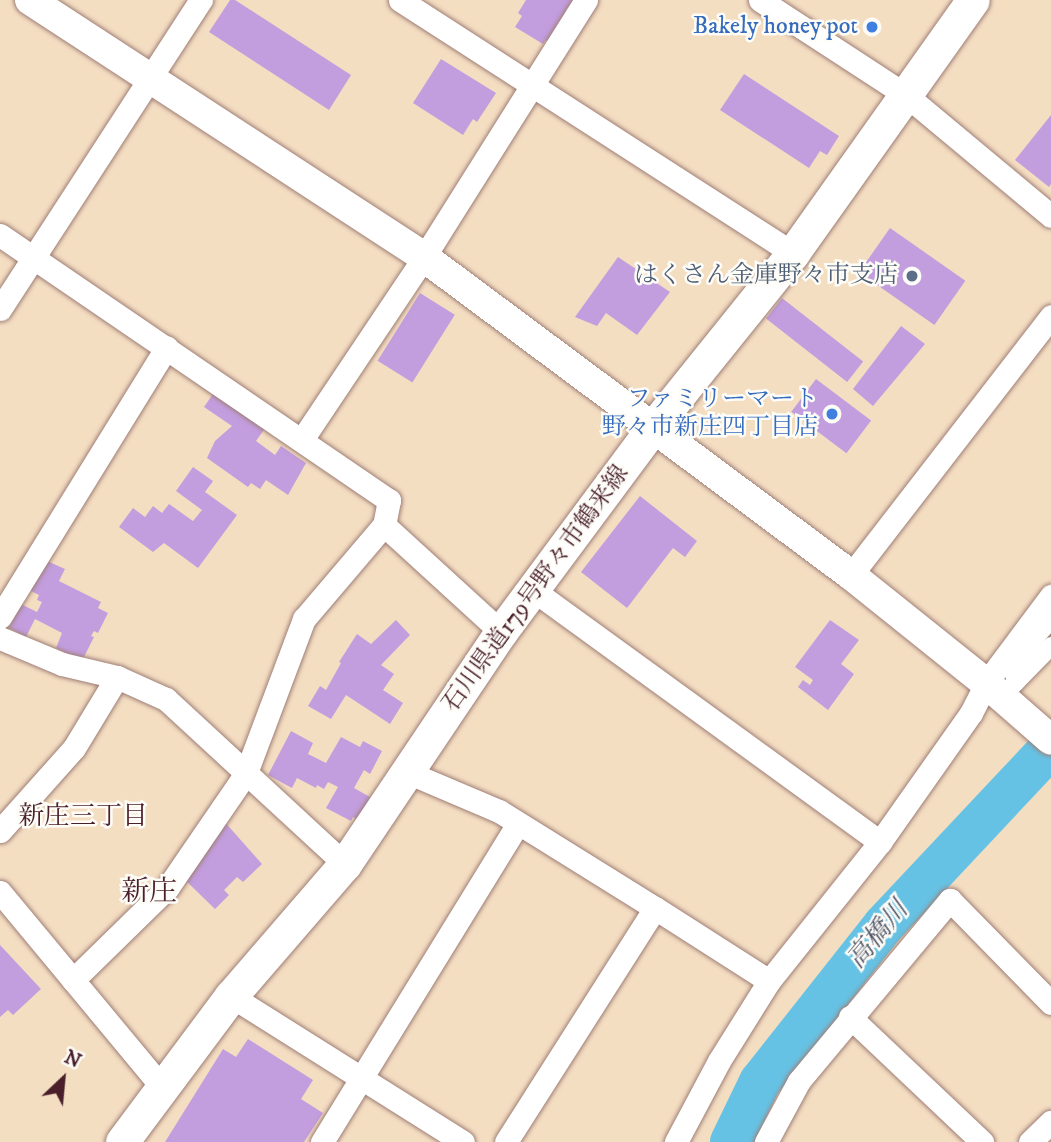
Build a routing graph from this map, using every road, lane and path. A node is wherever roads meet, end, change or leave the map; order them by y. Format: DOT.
graph roads {
  1 [pos="30,0"];
  2 [pos="201,0"];
  3 [pos="400,0"];
  4 [pos="586,0"];
  5 [pos="972,0"];
  6 [pos="763,1"];
  7 [pos="150,79"];
  8 [pos="532,86"];
  9 [pos="907,96"];
  10 [pos="1051,216"];
  11 [pos="0,235"];
  12 [pos="793,253"];
  13 [pos="424,257"];
  14 [pos="33,258"];
  15 [pos="0,309"];
  16 [pos="1051,316"];
  17 [pos="167,347"];
  18 [pos="653,426"];
  19 [pos="303,438"];
  20 [pos="384,525"];
  21 [pos="850,575"];
  22 [pos="533,590"];
  23 [pos="1051,596"];
  24 [pos="0,617"];
  25 [pos="1051,620"];
  26 [pos="500,632"];
  27 [pos="0,638"];
  28 [pos="1051,646"];
  29 [pos="117,677"];
  30 [pos="1007,694"];
  31 [pos="1051,740"];
  32 [pos="407,772"];
  33 [pos="246,773"];
  34 [pos="518,823"];
  35 [pos="0,831"];
  36 [pos="880,842"];
  37 [pos="345,864"];
  38 [pos="0,892"];
  39 [pos="655,908"];
  40 [pos="73,980"];
  41 [pos="769,981"];
  42 [pos="231,996"];
  43 [pos="1051,1003"];
  44 [pos="850,1017"];
  45 [pos="362,1079"];
  46 [pos="161,1086"];
  47 [pos="1051,1122"];
  48 [pos="122,1142"];
  49 [pos="322,1142"];
  50 [pos="463,1142"];
  51 [pos="506,1142"];
  52 [pos="676,1142"];
  53 [pos="766,1142"];
  54 [pos="982,1142"];
  55 [pos="1030,1142"];
  1 -- 7 [label="street"];
  2 -- 7 [label="street"];
  3 -- 8 [label="street"];
  4 -- 8 [label="street"];
  5 -- 9 [label="main road, 石川県道179号野々市鶴来線"];
  6 -- 9 [label="street"];
  7 -- 13 [label="street"];
  7 -- 14 [label="street"];
  8 -- 12 [label="street"];
  8 -- 13 [label="street"];
  9 -- 10 [label="street"];
  9 -- 12 [label="main road, 石川県道179号野々市鶴来線"];
  11 -- 14 [label="street"];
  12 -- 18 [label="main road, 石川県道179号野々市鶴来線"];
  13 -- 18 [label="street"];
  13 -- 19 [label="street"];
  14 -- 15 [label="street"];
  14 -- 17 [label="street"];
  16 -- 21 [label="street"];
  17 -- 19 [label="street"];
  17 -- 24 [label="street"];
  18 -- 21 [label="street"];
  18 -- 22 [label="main road, 石川県道179号野々市鶴来線"];
  19 -- 20 [label="street"];
  20 -- 26 [label="street"];
  20 -- 33 [label="street"];
  21 -- 30 [label="street"];
  22 -- 26 [label="main road, 石川県道179号野々市鶴来線"];
  22 -- 36 [label="street"];
  23 -- 30 [label="street"];
  25 -- 30 [label="street"];
  26 -- 32 [label="main road, 石川県道179号野々市鶴来線"];
  27 -- 29 [label="street"];
  28 -- 30 [label="street"];
  29 -- 33 [label="street"];
  29 -- 35 [label="street"];
  30 -- 31 [label="street"];
  30 -- 36 [label="street"];
  32 -- 34 [label="street"];
  32 -- 37 [label="main road, 石川県道179号野々市鶴来線"];
  33 -- 37 [label="street"];
  33 -- 40 [label="street"];
  34 -- 39 [label="street"];
  34 -- 45 [label="street"];
  36 -- 41 [label="street"];
  37 -- 42 [label="main road, 石川県道179号野々市鶴来線"];
  38 -- 40 [label="street"];
  39 -- 41 [label="street"];
  39 -- 51 [label="street"];
  40 -- 46 [label="street"];
  41 -- 52 [label="street"];
  42 -- 45 [label="street"];
  42 -- 46 [label="main road, 石川県道179号野々市鶴来線"];
  43 -- 44 [label="street"];
  44 -- 53 [label="street"];
  44 -- 54 [label="street"];
  45 -- 49 [label="street"];
  45 -- 50 [label="street"];
  46 -- 48 [label="main road, 石川県道179号野々市鶴来線"];
  47 -- 55 [label="street"];
}
